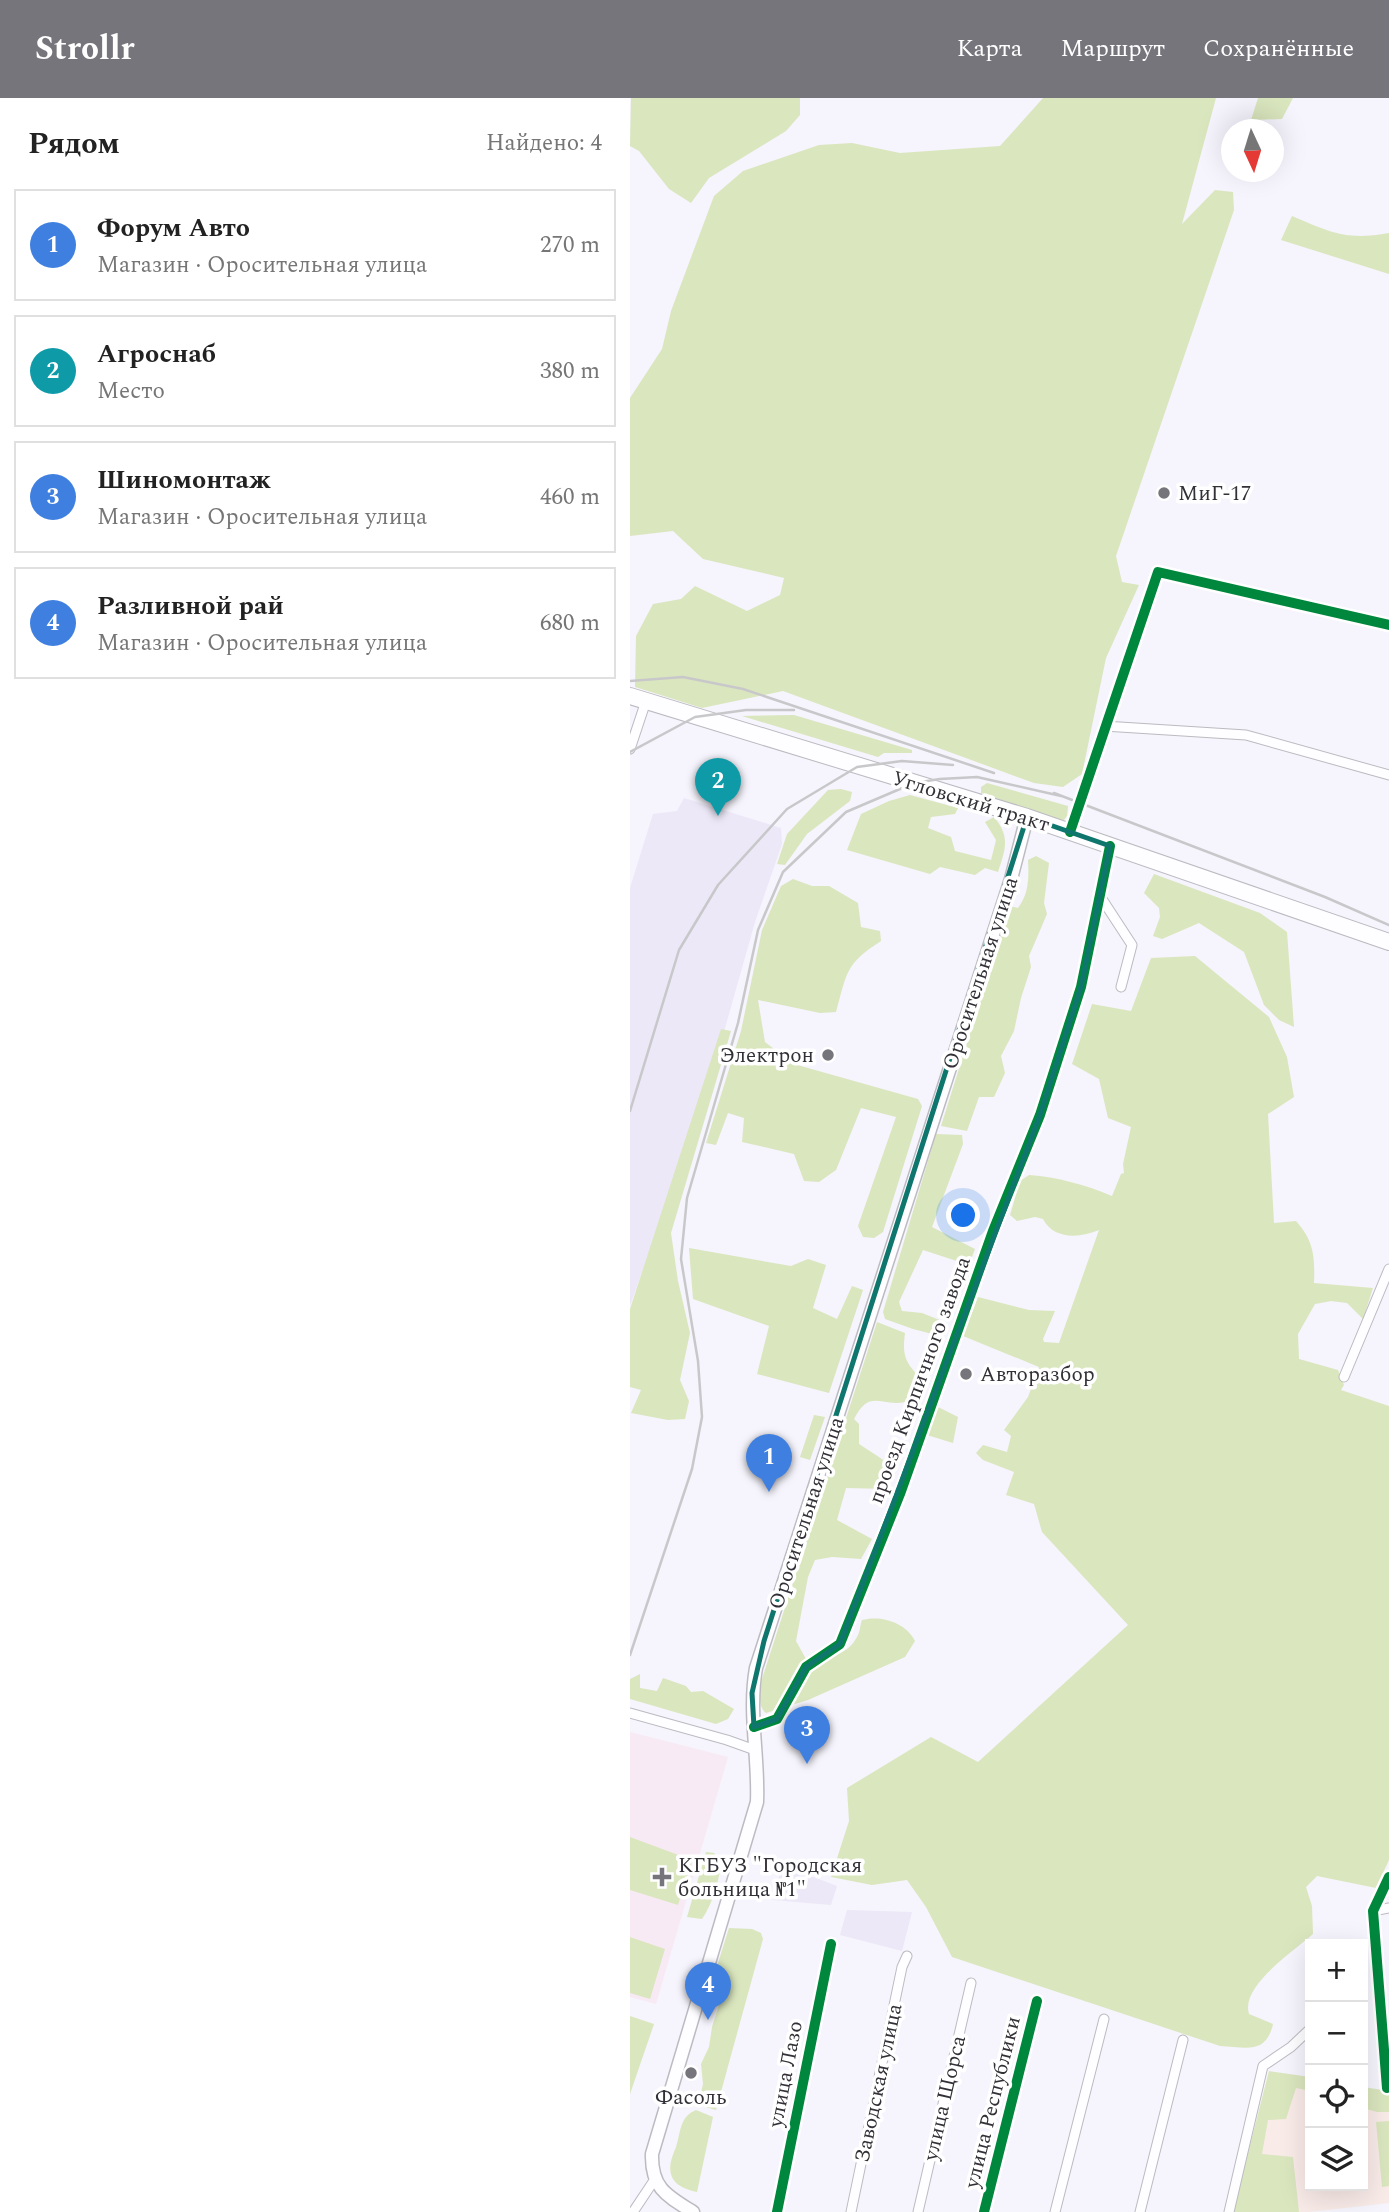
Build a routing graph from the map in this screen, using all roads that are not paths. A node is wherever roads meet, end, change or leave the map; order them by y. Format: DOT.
graph roads {
  1 [pos="1389,625"];
  2 [pos="630,696"];
  3 [pos="646,701"];
  4 [pos="1104,726"];
  5 [pos="630,749"];
  6 [pos="1389,775"];
  7 [pos="1027,817"];
  8 [pos="1058,827"];
  9 [pos="1110,846"];
  10 [pos="1100,896"];
  11 [pos="1389,942"];
  12 [pos="1121,987"];
  13 [pos="1389,1269"];
  14 [pos="1344,1377"];
  15 [pos="630,1713"];
  16 [pos="754,1727"];
  17 [pos="755,1750"];
  18 [pos="1389,1877"];
  19 [pos="1389,1908"];
  20 [pos="1373,1911"];
  21 [pos="831,1944"];
  22 [pos="907,1956"];
  23 [pos="971,1983"];
  24 [pos="1037,2001"];
  25 [pos="1104,2018"];
  26 [pos="1305,2032"];
  27 [pos="1183,2040"];
  28 [pos="1387,2088"];
  29 [pos="655,2179"];
  30 [pos="633,2212"];
  31 [pos="693,2212"];
  32 [pos="777,2212"];
  33 [pos="851,2212"];
  34 [pos="918,2212"];
  35 [pos="984,2212"];
  36 [pos="1055,2212"];
  37 [pos="1140,2212"];
  38 [pos="1229,2212"];
  1 -- 4 [label="street"];
  2 -- 3 [label="highway, Угловский тракт"];
  3 -- 5 [label="street"];
  3 -- 7 [label="highway, Угловский тракт"];
  4 -- 6 [label="street"];
  4 -- 8 [label="street"];
  7 -- 8 [label="highway, Угловский тракт"];
  7 -- 16 [label="main road, Оросительная улица"];
  8 -- 9 [label="highway, Угловский тракт"];
  9 -- 10 [label="street, проезд Кирпичного завода"];
  9 -- 11 [label="highway, Угловский тракт"];
  10 -- 12 [label="street"];
  10 -- 16 [label="street, проезд Кирпичного завода"];
  13 -- 14 [label="street"];
  15 -- 17 [label="street"];
  16 -- 17 [label="main road, Оросительная улица"];
  17 -- 29 [label="main road, Оросительная улица"];
  18 -- 20 [label="street"];
  19 -- 20 [label="street"];
  20 -- 28 [label="street"];
  21 -- 32 [label="street, улица Лазо"];
  22 -- 33 [label="street, Заводская улица"];
  23 -- 34 [label="street, улица Щорса"];
  24 -- 35 [label="street, улица Республики"];
  25 -- 36 [label="street"];
  26 -- 38 [label="street"];
  27 -- 37 [label="street"];
  29 -- 30 [label="street"];
  29 -- 31 [label="main road"];
}
